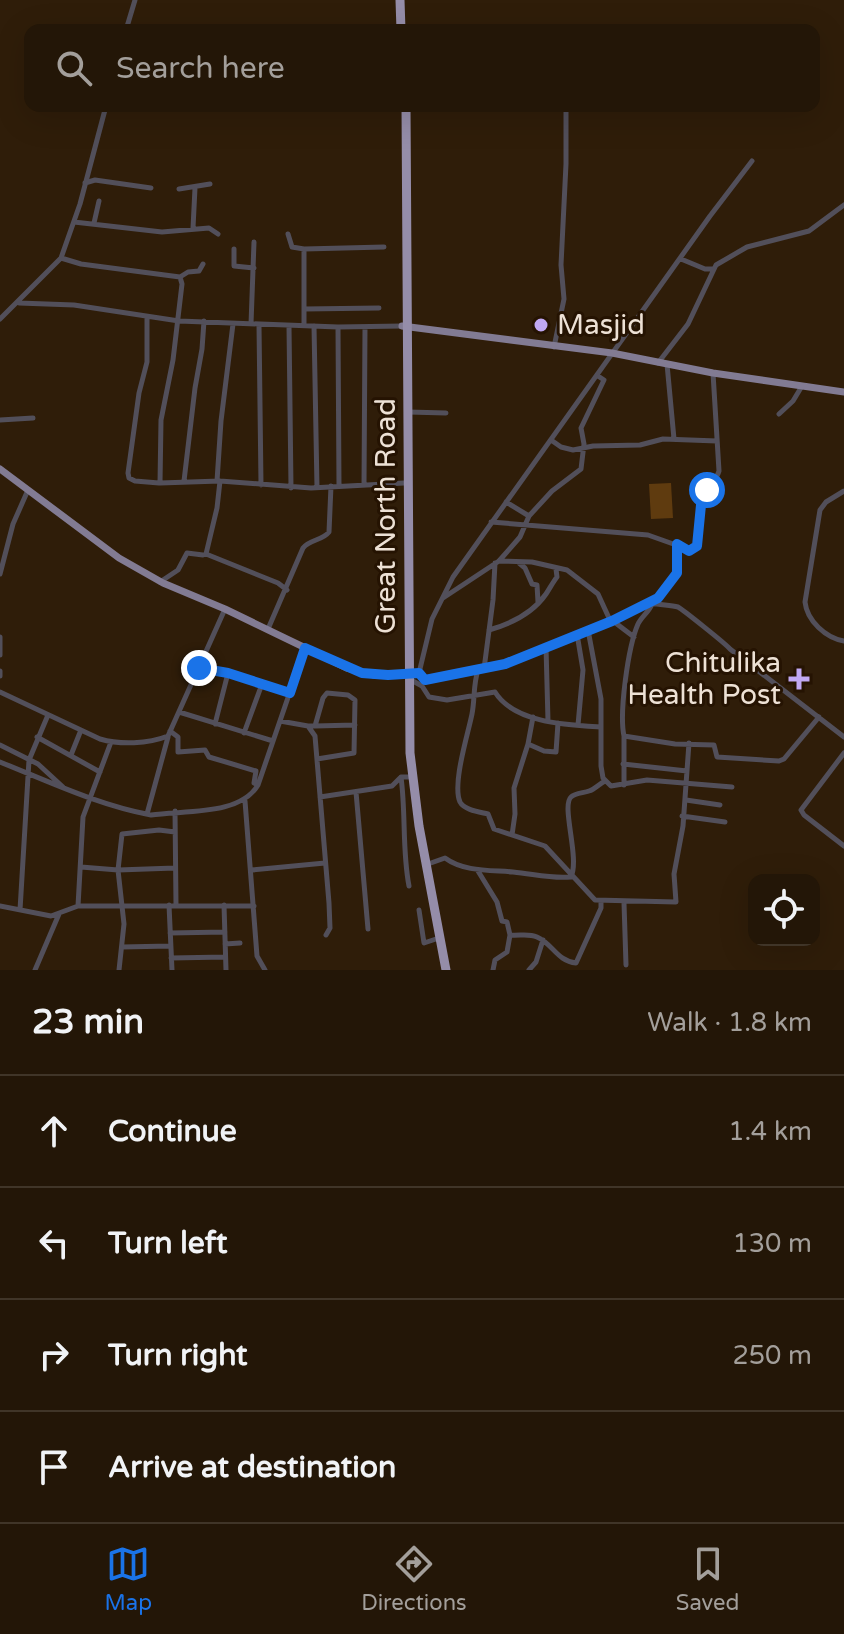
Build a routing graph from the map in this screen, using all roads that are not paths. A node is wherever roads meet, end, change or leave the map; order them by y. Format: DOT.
graph roads {
  1 [pos="135,0"];
  2 [pos="403,0"];
  3 [pos="128,24"];
  4 [pos="403,24"];
  5 [pos="104,112"];
  6 [pos="403,112"];
  7 [pos="566,112"];
  8 [pos="752,161"];
  9 [pos="85,183"];
  10 [pos="210,184"];
  11 [pos="151,188"];
  12 [pos="195,188"];
  13 [pos="179,189"];
  14 [pos="99,201"];
  15 [pos="844,205"];
  16 [pos="74,222"];
  17 [pos="94,223"];
  18 [pos="193,228"];
  19 [pos="218,234"];
  20 [pos="288,234"];
  21 [pos="254,242"];
  22 [pos="384,247"];
  23 [pos="234,249"];
  24 [pos="304,249"];
  25 [pos="61,258"];
  26 [pos="679,260"];
  27 [pos="203,264"];
  28 [pos="254,268"];
  29 [pos="713,268"];
  30 [pos="180,277"];
  31 [pos="19,303"];
  32 [pos="379,308"];
  33 [pos="304,309"];
  34 [pos="147,317"];
  35 [pos="0,319"];
  36 [pos="177,320"];
  37 [pos="204,321"];
  38 [pos="233,324"];
  39 [pos="251,324"];
  40 [pos="259,325"];
  41 [pos="304,325"];
  42 [pos="289,326"];
  43 [pos="314,326"];
  44 [pos="404,326"];
  45 [pos="338,327"];
  46 [pos="365,327"];
  47 [pos="554,347"];
  48 [pos="612,353"];
  49 [pos="657,363"];
  50 [pos="667,364"];
  51 [pos="713,373"];
  52 [pos="598,376"];
  53 [pos="802,385"];
  54 [pos="844,392"];
  55 [pos="407,412"];
  56 [pos="446,413"];
  57 [pos="779,414"];
  58 [pos="33,418"];
  59 [pos="0,420"];
  60 [pos="674,439"];
  61 [pos="551,440"];
  62 [pos="717,441"];
  63 [pos="584,447"];
  64 [pos="0,469"];
  65 [pos="184,481"];
  66 [pos="218,481"];
  67 [pos="160,483"];
  68 [pos="404,483"];
  69 [pos="261,485"];
  70 [pos="364,485"];
  71 [pos="335,486"];
  72 [pos="291,488"];
  73 [pos="317,488"];
  74 [pos="28,490"];
  75 [pos="844,491"];
  76 [pos="506,501"];
  77 [pos="529,516"];
  78 [pos="491,522"];
  79 [pos="524,526"];
  80 [pos="677,544"];
  81 [pos="206,554"];
  82 [pos="515,561"];
  83 [pos="497,562"];
  84 [pos="556,569"];
  85 [pos="0,574"];
  86 [pos="160,582"];
  87 [pos="287,590"];
  88 [pos="443,598"];
  89 [pos="538,602"];
  90 [pos="652,603"];
  91 [pos="225,609"];
  92 [pos="612,621"];
  93 [pos="268,629"];
  94 [pos="489,630"];
  95 [pos="588,630"];
  96 [pos="577,634"];
  97 [pos="0,637"];
  98 [pos="634,637"];
  99 [pos="844,641"];
  100 [pos="546,647"];
  101 [pos="305,648"];
  102 [pos="0,655"];
  103 [pos="199,668"];
  104 [pos="481,669"];
  105 [pos="228,673"];
  106 [pos="411,675"];
  107 [pos="262,684"];
  108 [pos="0,692"];
  109 [pos="290,693"];
  110 [pos="474,695"];
  111 [pos="179,712"];
  112 [pos="48,715"];
  113 [pos="533,717"];
  114 [pos="819,717"];
  115 [pos="280,721"];
  116 [pos="548,721"];
  117 [pos="558,723"];
  118 [pos="215,724"];
  119 [pos="355,725"];
  120 [pos="578,725"];
  121 [pos="308,726"];
  122 [pos="315,726"];
  123 [pos="601,727"];
  124 [pos="81,730"];
  125 [pos="244,733"];
  126 [pos="169,734"];
  127 [pos="624,734"];
  128 [pos="37,737"];
  129 [pos="844,737"];
  130 [pos="273,741"];
  131 [pos="111,742"];
  132 [pos="689,743"];
  133 [pos="528,744"];
  134 [pos="0,745"];
  135 [pos="844,753"];
  136 [pos="71,756"];
  137 [pos="317,759"];
  138 [pos="29,760"];
  139 [pos="0,762"];
  140 [pos="623,764"];
  141 [pos="687,771"];
  142 [pos="100,772"];
  143 [pos="29,774"];
  144 [pos="404,777"];
  145 [pos="605,781"];
  146 [pos="687,783"];
  147 [pos="258,785"];
  148 [pos="624,785"];
  149 [pos="732,787"];
  150 [pos="66,791"];
  151 [pos="356,792"];
  152 [pos="90,797"];
  153 [pos="320,797"];
  154 [pos="686,800"];
  155 [pos="245,801"];
  156 [pos="720,805"];
  157 [pos="175,811"];
  158 [pos="147,814"];
  159 [pos="682,816"];
  160 [pos="725,822"];
  161 [pos="175,832"];
  162 [pos="512,835"];
  163 [pos="844,846"];
  164 [pos="325,863"];
  165 [pos="428,864"];
  166 [pos="81,867"];
  167 [pos="175,868"];
  168 [pos="118,870"];
  169 [pos="252,870"];
  170 [pos="478,870"];
  171 [pos="571,877"];
  172 [pos="409,886"];
  173 [pos="601,902"];
  174 [pos="624,903"];
  175 [pos="173,905"];
  176 [pos="224,905"];
  177 [pos="0,906"];
  178 [pos="78,906"];
  179 [pos="124,906"];
  180 [pos="254,906"];
  181 [pos="20,910"];
  182 [pos="419,910"];
  183 [pos="60,913"];
  184 [pos="368,929"];
  185 [pos="225,932"];
  186 [pos="169,933"];
  187 [pos="326,935"];
  188 [pos="510,935"];
  189 [pos="436,939"];
  190 [pos="543,940"];
  191 [pos="240,943"];
  192 [pos="225,944"];
  193 [pos="170,946"];
  194 [pos="122,947"];
  195 [pos="225,957"];
  196 [pos="171,958"];
  197 [pos="626,965"];
  198 [pos="35,970"];
  199 [pos="119,970"];
  200 [pos="171,970"];
  201 [pos="226,970"];
  202 [pos="265,970"];
  203 [pos="444,970"];
  204 [pos="493,970"];
  205 [pos="529,970"];
  1 -- 3 [label="street"];
  2 -- 4 [label="highway"];
  5 -- 9 [label="street"];
  6 -- 44 [label="highway, Great North Road"];
  7 -- 47 [label="street"];
  8 -- 26 [label="street"];
  9 -- 11 [label="street"];
  9 -- 16 [label="street"];
  10 -- 12 [label="street"];
  12 -- 13 [label="street"];
  12 -- 18 [label="street"];
  14 -- 17 [label="street"];
  15 -- 29 [label="street"];
  16 -- 17 [label="street"];
  16 -- 25 [label="street"];
  17 -- 18 [label="street"];
  18 -- 19 [label="street"];
  20 -- 24 [label="street"];
  21 -- 28 [label="street"];
  22 -- 24 [label="street"];
  23 -- 28 [label="street"];
  24 -- 33 [label="street"];
  25 -- 30 [label="street"];
  25 -- 31 [label="street"];
  26 -- 29 [label="street"];
  26 -- 48 [label="street"];
  27 -- 30 [label="street"];
  28 -- 39 [label="street"];
  29 -- 49 [label="street"];
  30 -- 36 [label="street"];
  31 -- 34 [label="street"];
  31 -- 35 [label="street"];
  32 -- 33 [label="street"];
  33 -- 41 [label="street"];
  34 -- 36 [label="street"];
  34 -- 67 [label="street"];
  36 -- 37 [label="street"];
  36 -- 67 [label="street"];
  37 -- 38 [label="street"];
  37 -- 65 [label="street"];
  38 -- 39 [label="street"];
  38 -- 66 [label="street"];
  39 -- 40 [label="street"];
  40 -- 42 [label="street"];
  40 -- 69 [label="street"];
  41 -- 42 [label="street"];
  41 -- 43 [label="street"];
  42 -- 72 [label="street"];
  43 -- 45 [label="street"];
  43 -- 73 [label="street"];
  44 -- 46 [label="street"];
  44 -- 47 [label="main road"];
  44 -- 55 [label="highway, Great North Road"];
  44 -- 68 [label="highway, Great North Road"];
  45 -- 46 [label="street"];
  45 -- 71 [label="street"];
  46 -- 70 [label="street"];
  47 -- 48 [label="main road"];
  48 -- 49 [label="main road"];
  48 -- 52 [label="street"];
  49 -- 50 [label="main road"];
  50 -- 51 [label="main road"];
  50 -- 60 [label="street"];
  51 -- 53 [label="main road"];
  51 -- 62 [label="street"];
  52 -- 61 [label="street"];
  52 -- 63 [label="street"];
  53 -- 54 [label="main road"];
  53 -- 57 [label="street"];
  55 -- 56 [label="street"];
  55 -- 106 [label="highway, Great North Road"];
  58 -- 59 [label="street"];
  60 -- 62 [label="street"];
  60 -- 63 [label="street"];
  61 -- 63 [label="street"];
  61 -- 76 [label="street"];
  62 -- 80 [label="street"];
  63 -- 77 [label="street"];
  64 -- 74 [label="main road"];
  65 -- 66 [label="street"];
  65 -- 67 [label="street"];
  66 -- 69 [label="street"];
  66 -- 81 [label="street"];
  68 -- 70 [label="street"];
  68 -- 106 [label="highway, Great North Road"];
  69 -- 72 [label="street"];
  70 -- 71 [label="street"];
  71 -- 73 [label="street"];
  71 -- 87 [label="street"];
  72 -- 73 [label="street"];
  74 -- 85 [label="street"];
  74 -- 86 [label="main road"];
  75 -- 99 [label="street"];
  76 -- 77 [label="street"];
  76 -- 78 [label="street"];
  77 -- 79 [label="street"];
  78 -- 79 [label="street"];
  78 -- 88 [label="street"];
  79 -- 80 [label="street"];
  79 -- 83 [label="street"];
  80 -- 90 [label="street"];
  81 -- 86 [label="street"];
  81 -- 87 [label="street"];
  82 -- 83 [label="street"];
  82 -- 84 [label="street"];
  82 -- 89 [label="street"];
  83 -- 88 [label="street"];
  83 -- 94 [label="street"];
  84 -- 89 [label="street"];
  84 -- 92 [label="street"];
  86 -- 91 [label="main road"];
  87 -- 93 [label="street"];
  88 -- 106 [label="street"];
  89 -- 94 [label="street"];
  90 -- 92 [label="street"];
  90 -- 98 [label="street"];
  90 -- 114 [label="street"];
  91 -- 93 [label="main road"];
  91 -- 103 [label="street"];
  92 -- 95 [label="street"];
  92 -- 98 [label="street"];
  93 -- 101 [label="main road"];
  94 -- 104 [label="street"];
  95 -- 96 [label="street"];
  95 -- 123 [label="street"];
  96 -- 100 [label="street"];
  96 -- 120 [label="street"];
  97 -- 102 [label="street"];
  98 -- 127 [label="street"];
  100 -- 104 [label="street"];
  100 -- 116 [label="street"];
  101 -- 106 [label="main road"];
  101 -- 109 [label="street"];
  103 -- 105 [label="street"];
  103 -- 111 [label="street"];
  104 -- 106 [label="street"];
  104 -- 110 [label="street"];
  105 -- 107 [label="street"];
  105 -- 118 [label="street"];
  106 -- 110 [label="street"];
  106 -- 144 [label="highway, Great North Road"];
  106 -- 165 [label="highway, Great North Road"];
  107 -- 109 [label="street"];
  107 -- 125 [label="street"];
  108 -- 112 [label="street"];
  109 -- 115 [label="street"];
  110 -- 113 [label="street"];
  110 -- 162 [label="street"];
  111 -- 118 [label="street"];
  111 -- 126 [label="street"];
  112 -- 124 [label="street"];
  112 -- 128 [label="street"];
  113 -- 116 [label="street"];
  113 -- 133 [label="street"];
  114 -- 129 [label="street"];
  114 -- 132 [label="street"];
  115 -- 121 [label="street"];
  115 -- 130 [label="street"];
  116 -- 117 [label="street"];
  117 -- 120 [label="street"];
  117 -- 133 [label="street"];
  118 -- 125 [label="street"];
  119 -- 122 [label="street"];
  119 -- 122 [label="street"];
  119 -- 137 [label="street"];
  120 -- 123 [label="street"];
  121 -- 122 [label="street"];
  121 -- 137 [label="street"];
  123 -- 145 [label="street"];
  124 -- 131 [label="street"];
  124 -- 136 [label="street"];
  125 -- 130 [label="street"];
  126 -- 131 [label="street"];
  126 -- 147 [label="street"];
  126 -- 158 [label="street"];
  127 -- 132 [label="street"];
  127 -- 140 [label="street"];
  128 -- 136 [label="street"];
  128 -- 138 [label="street"];
  130 -- 147 [label="street"];
  131 -- 142 [label="street"];
  132 -- 141 [label="street"];
  133 -- 162 [label="street"];
  134 -- 138 [label="street"];
  135 -- 163 [label="street"];
  136 -- 142 [label="street"];
  137 -- 153 [label="street"];
  138 -- 143 [label="street"];
  138 -- 150 [label="street"];
  139 -- 143 [label="street"];
  140 -- 141 [label="street"];
  140 -- 148 [label="street"];
  141 -- 146 [label="street"];
  142 -- 152 [label="street"];
  143 -- 150 [label="street"];
  143 -- 181 [label="street"];
  144 -- 151 [label="street"];
  144 -- 172 [label="street"];
  144 -- 189 [label="highway, Great North Road"];
  145 -- 148 [label="street"];
  145 -- 171 [label="street"];
  146 -- 148 [label="street"];
  146 -- 149 [label="street"];
  146 -- 154 [label="street"];
  147 -- 155 [label="street"];
  150 -- 152 [label="street"];
  151 -- 153 [label="street"];
  151 -- 184 [label="street"];
  152 -- 158 [label="street"];
  152 -- 166 [label="street"];
  153 -- 164 [label="street"];
  154 -- 156 [label="street"];
  154 -- 159 [label="street"];
  155 -- 157 [label="street"];
  155 -- 169 [label="street"];
  157 -- 158 [label="street"];
  157 -- 161 [label="street"];
  159 -- 160 [label="street"];
  159 -- 174 [label="street"];
  161 -- 167 [label="street"];
  161 -- 168 [label="street"];
  162 -- 171 [label="street"];
  164 -- 169 [label="street"];
  164 -- 187 [label="street"];
  165 -- 170 [label="street"];
  165 -- 203 [label="highway, Great North Road"];
  166 -- 168 [label="street"];
  166 -- 178 [label="street"];
  167 -- 168 [label="street"];
  167 -- 175 [label="street"];
  168 -- 179 [label="street"];
  169 -- 180 [label="street"];
  170 -- 171 [label="street"];
  170 -- 188 [label="street"];
  171 -- 173 [label="street"];
  173 -- 174 [label="street"];
  173 -- 190 [label="street"];
  174 -- 197 [label="street"];
  175 -- 176 [label="street"];
  175 -- 179 [label="street"];
  175 -- 186 [label="street"];
  176 -- 180 [label="street"];
  176 -- 185 [label="street"];
  177 -- 181 [label="street"];
  178 -- 179 [label="street"];
  178 -- 183 [label="street"];
  179 -- 194 [label="street"];
  180 -- 202 [label="street"];
  181 -- 183 [label="street"];
  182 -- 189 [label="street"];
  183 -- 198 [label="street"];
  185 -- 186 [label="street"];
  185 -- 192 [label="street"];
  186 -- 193 [label="street"];
  188 -- 190 [label="street"];
  188 -- 204 [label="street"];
  189 -- 203 [label="highway, Great North Road"];
  190 -- 205 [label="street"];
  191 -- 192 [label="street"];
  192 -- 195 [label="street"];
  193 -- 194 [label="street"];
  193 -- 196 [label="street"];
  194 -- 199 [label="street"];
  195 -- 196 [label="street"];
  195 -- 201 [label="street"];
  196 -- 200 [label="street"];
}
